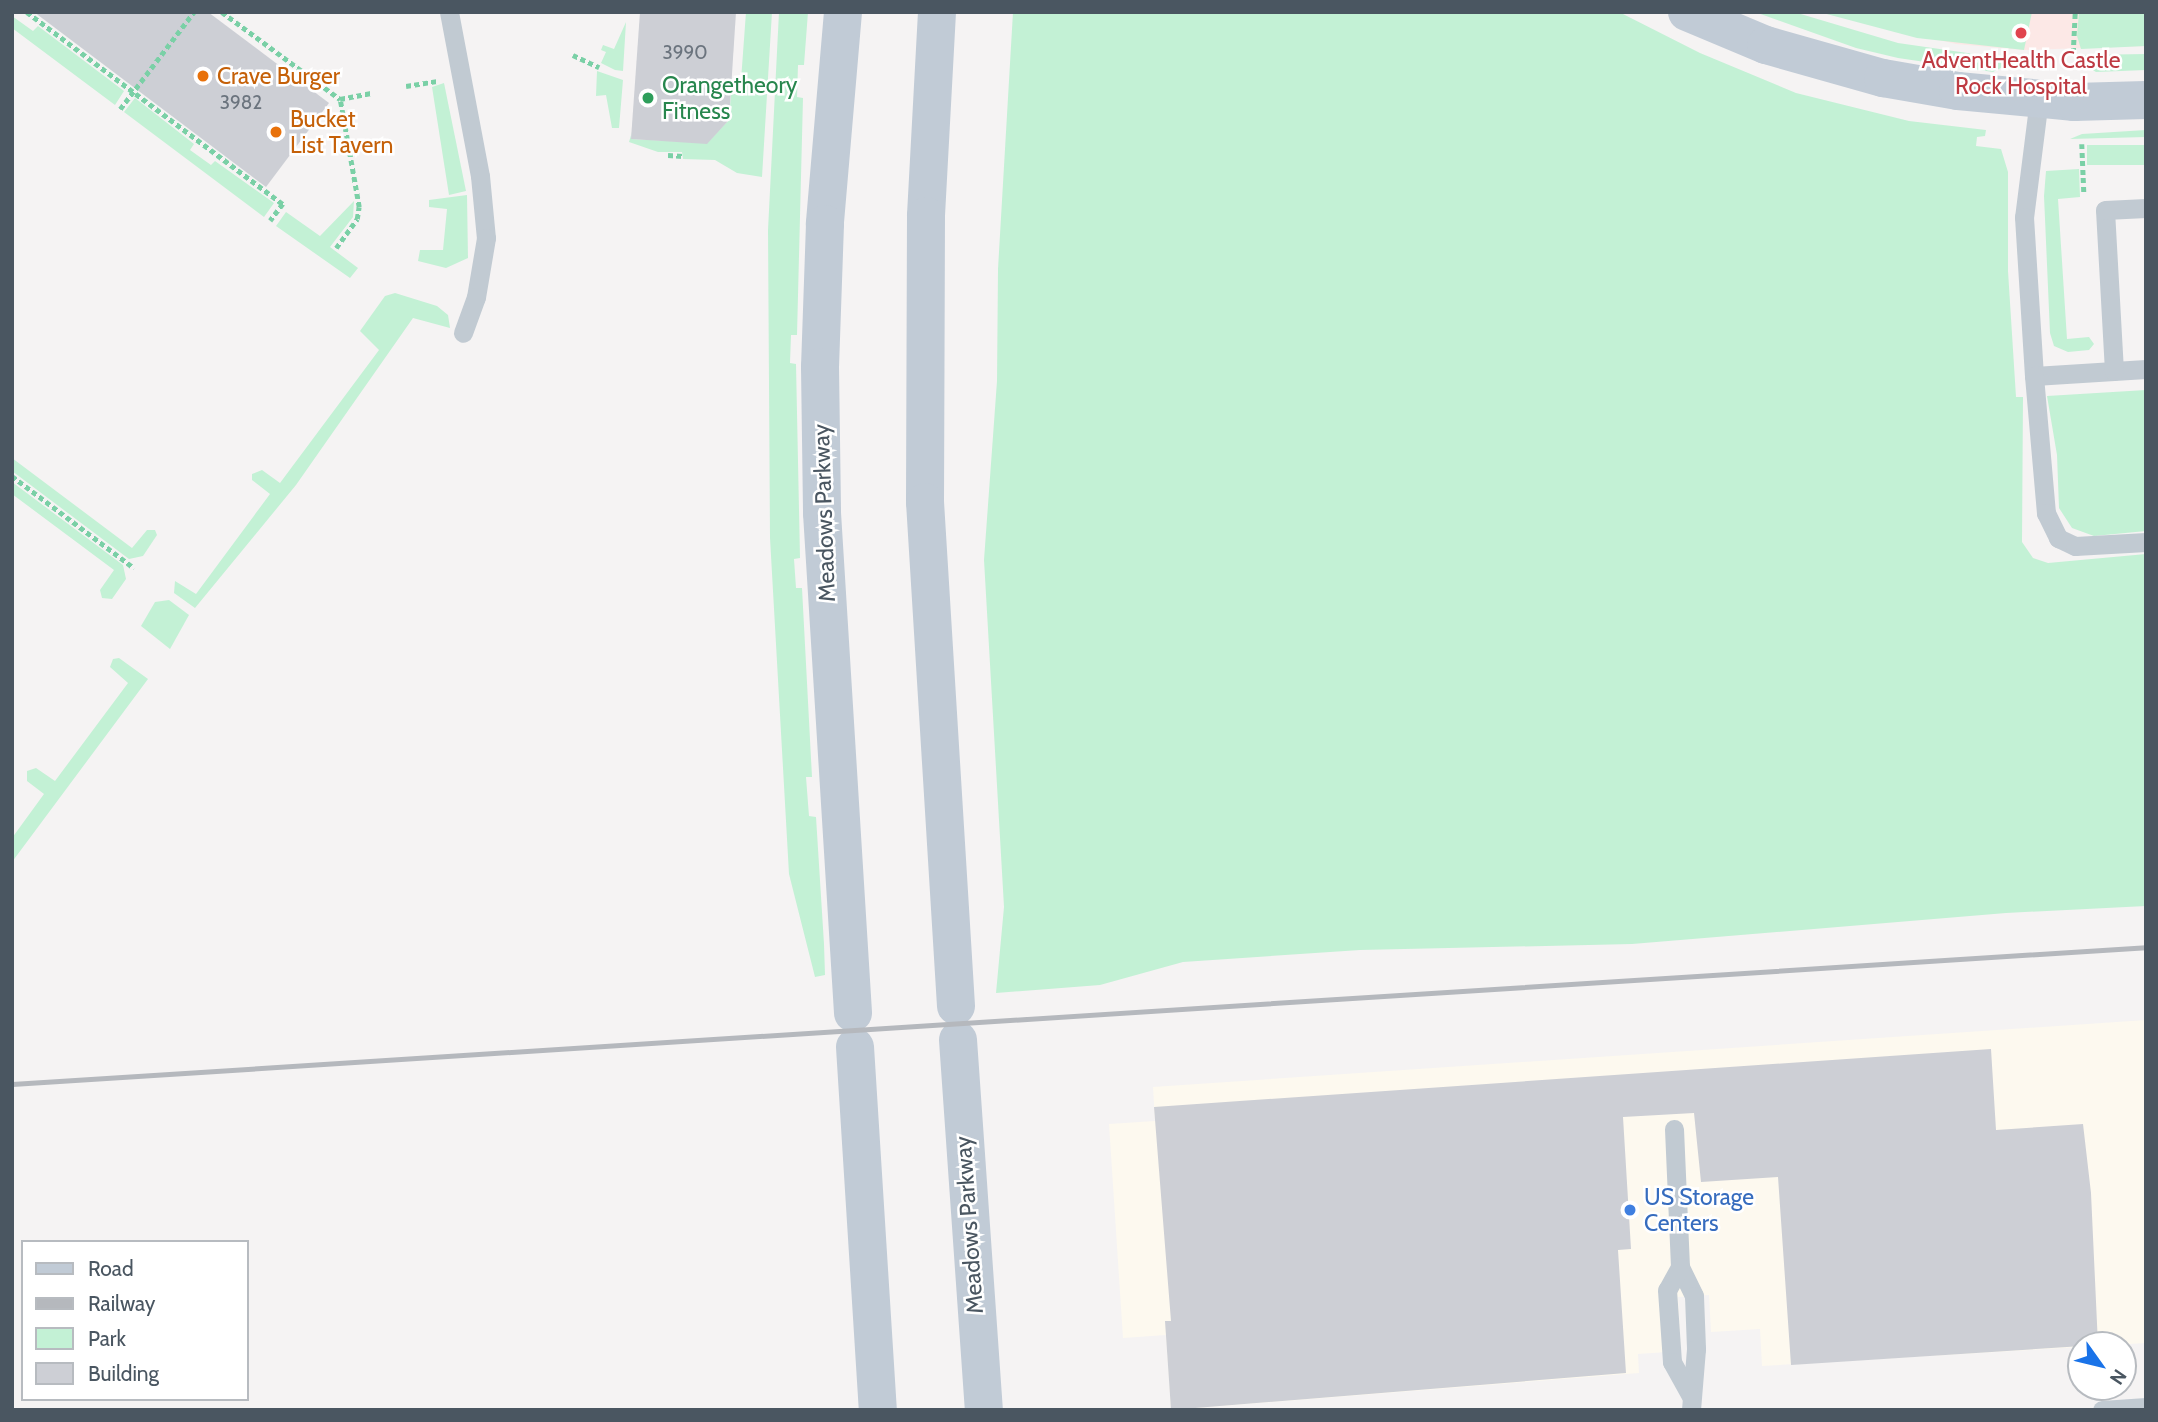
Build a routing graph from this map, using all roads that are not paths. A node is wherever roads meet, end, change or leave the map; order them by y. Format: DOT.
graph roads {
  1 [pos="449,12"];
  2 [pos="843,12"];
  3 [pos="937,12"];
  4 [pos="1687,12"];
  5 [pos="2039,99"];
  6 [pos="2146,100"];
  7 [pos="2146,208"];
  8 [pos="463,333"];
  9 [pos="2146,369"];
  10 [pos="2114,371"];
  11 [pos="2034,376"];
  12 [pos="2146,542"];
  13 [pos="1674,1129"];
  14 [pos="1690,1403"];
  15 [pos="2146,1407"];
  16 [pos="878,1410"];
  17 [pos="984,1410"];
  18 [pos="2102,1410"];
  1 -- 8 [label="lane"];
  2 -- 16 [label="main road, Meadows Parkway"];
  3 -- 17 [label="main road, Meadows Parkway"];
  4 -- 5 [label="main road"];
  5 -- 6 [label="main road"];
  5 -- 11 [label="lane"];
  7 -- 10 [label="lane"];
  9 -- 10 [label="lane"];
  10 -- 11 [label="lane"];
  11 -- 12 [label="lane"];
  13 -- 14 [label="lane"];
  15 -- 18 [label="lane"];
}
